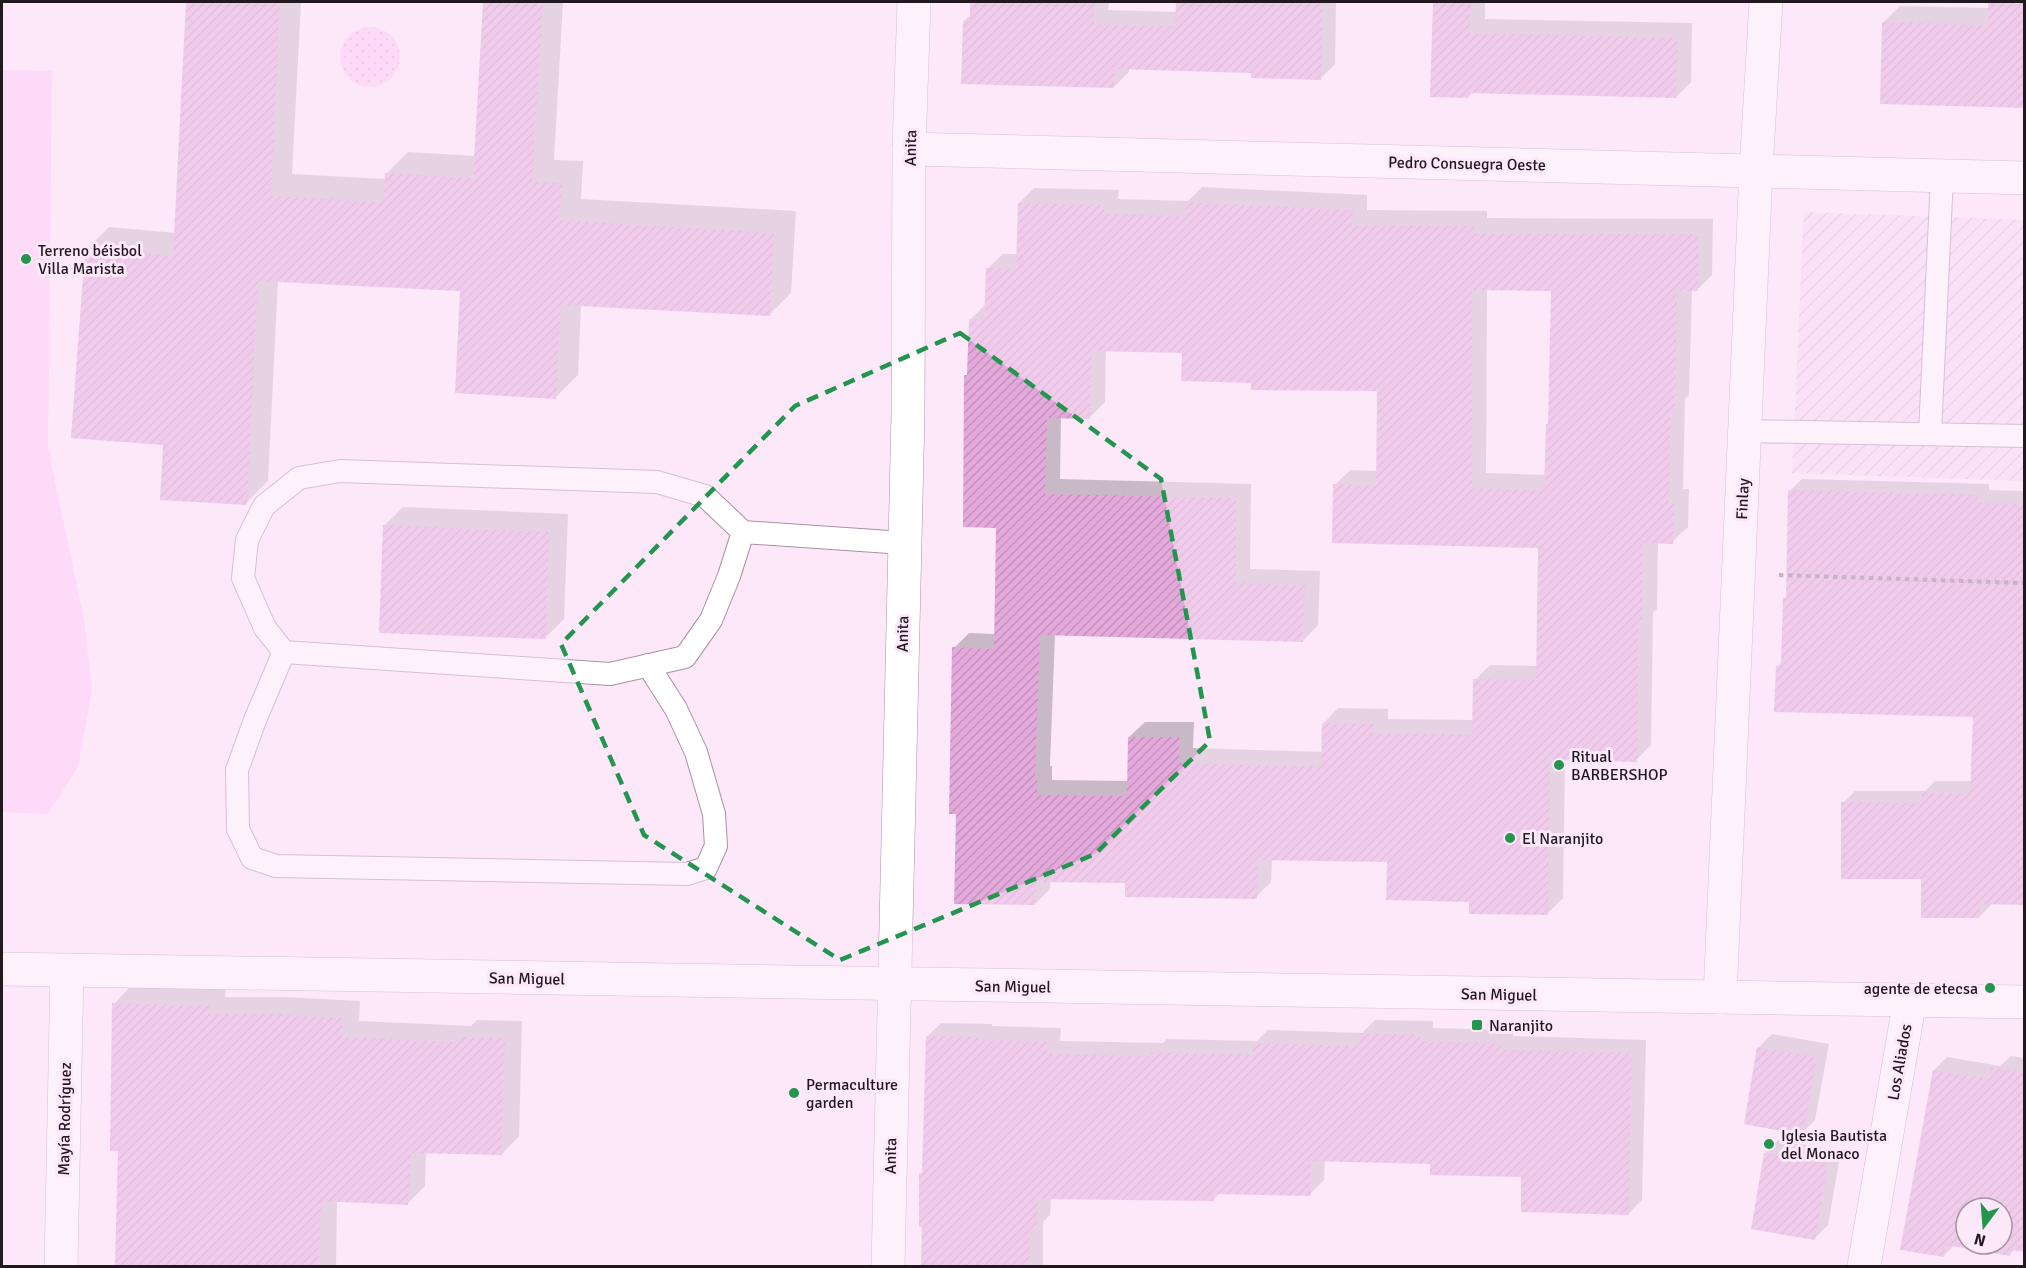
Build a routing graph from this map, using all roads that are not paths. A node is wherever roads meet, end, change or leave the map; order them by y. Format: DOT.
graph roads {
  1 [pos="914,2"];
  2 [pos="1767,2"];
  3 [pos="909,149"];
  4 [pos="1756,170"];
  5 [pos="1942,176"];
  6 [pos="2025,178"];
  7 [pos="1745,431"];
  8 [pos="1930,434"];
  9 [pos="2025,436"];
  10 [pos="742,532"];
  11 [pos="904,543"];
  12 [pos="284,652"];
  13 [pos="648,666"];
  14 [pos="2,969"];
  15 [pos="67,971"];
  16 [pos="894,984"];
  17 [pos="1720,997"];
  18 [pos="1910,1000"];
  19 [pos="2025,1002"];
  20 [pos="61,1266"];
  21 [pos="888,1266"];
  22 [pos="1864,1266"];
  1 -- 3 [label="street, Anita"];
  2 -- 4 [label="street, Finlay"];
  3 -- 4 [label="street, Pedro Consuegra Oeste"];
  3 -- 11 [label="street, Anita"];
  4 -- 5 [label="street, Pedro Consuegra Oeste"];
  4 -- 7 [label="street, Finlay"];
  5 -- 6 [label="street, Pedro Consuegra Oeste"];
  5 -- 8 [label="lane"];
  7 -- 8 [label="lane"];
  7 -- 17 [label="street, Finlay"];
  8 -- 9 [label="lane"];
  10 -- 11 [label="lane"];
  10 -- 12 [label="lane"];
  10 -- 13 [label="lane"];
  11 -- 16 [label="street, Anita"];
  12 -- 13 [label="lane"];
  12 -- 13 [label="lane"];
  14 -- 15 [label="street, San Miguel"];
  15 -- 16 [label="street, San Miguel"];
  15 -- 20 [label="street, Mayía Rodríguez"];
  16 -- 17 [label="street, San Miguel"];
  16 -- 21 [label="street, Anita"];
  17 -- 18 [label="street, San Miguel"];
  18 -- 19 [label="street, San Miguel"];
  18 -- 22 [label="street, Los Aliados"];
}
